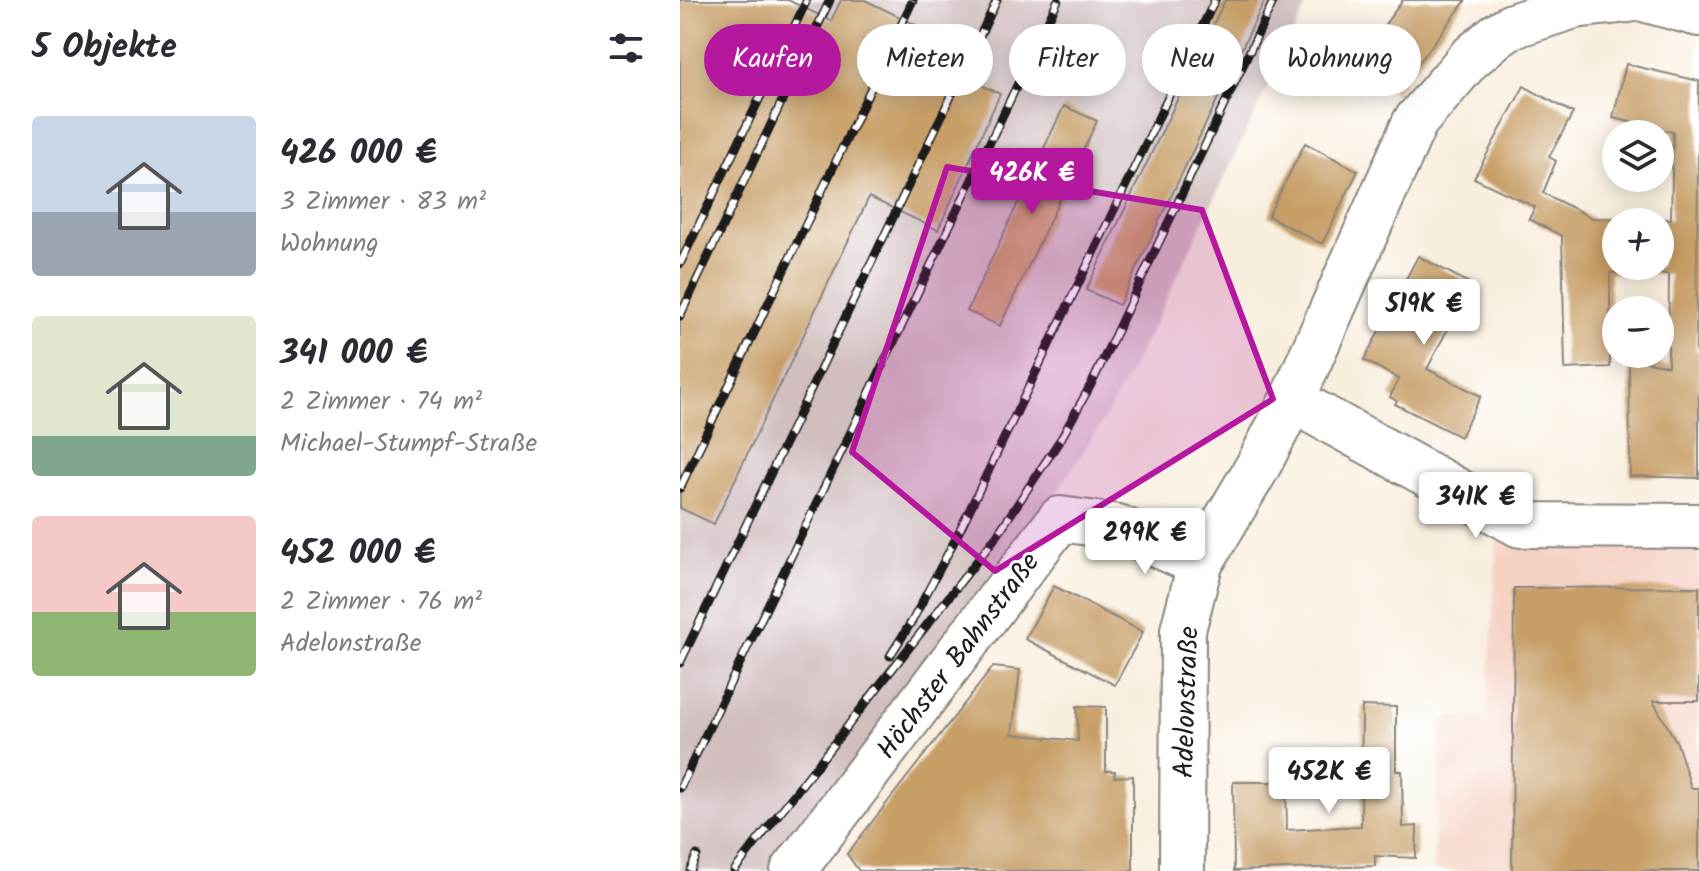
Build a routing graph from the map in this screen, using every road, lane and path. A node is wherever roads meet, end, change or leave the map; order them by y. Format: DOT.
graph roads {
  1 [pos="1629,0"];
  2 [pos="1647,0"];
  3 [pos="1699,14"];
  4 [pos="1292,400"];
  5 [pos="1699,526"];
  6 [pos="1200,564"];
  7 [pos="793,871"];
  8 [pos="1182,871"];
  1 -- 4 [label="street, Adelonstraße"];
  2 -- 3 [label="street"];
  4 -- 5 [label="street"];
  4 -- 6 [label="street, Adelonstraße"];
  6 -- 7 [label="street, Höchster Bahnstraße"];
  6 -- 8 [label="street, Adelonstraße"];
}
